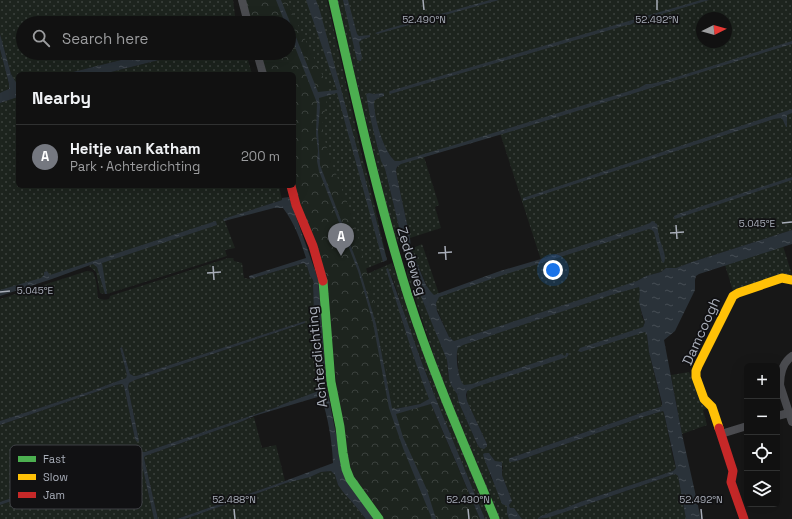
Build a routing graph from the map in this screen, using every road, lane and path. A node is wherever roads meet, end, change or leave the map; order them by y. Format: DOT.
graph roads {
  1 [pos="242,0"];
  2 [pos="333,0"];
  3 [pos="246,16"];
  4 [pos="259,60"];
  5 [pos="262,72"];
  6 [pos="292,188"];
  7 [pos="792,280"];
  8 [pos="792,356"];
  9 [pos="789,413"];
  10 [pos="780,415"];
  11 [pos="792,422"];
  12 [pos="744,427"];
  13 [pos="721,434"];
  14 [pos="379,519"];
  15 [pos="496,519"];
  16 [pos="744,519"];
  1 -- 3 [label="street"];
  2 -- 15 [label="street, Zeddeweg"];
  4 -- 5 [label="street"];
  6 -- 14 [label="street, Achterdichting"];
  7 -- 13 [label="street, Damcoogh"];
  8 -- 9 [label="street"];
  9 -- 10 [label="street"];
  9 -- 11 [label="street"];
  12 -- 13 [label="street"];
  13 -- 16 [label="street, Damcoogh"];
}
